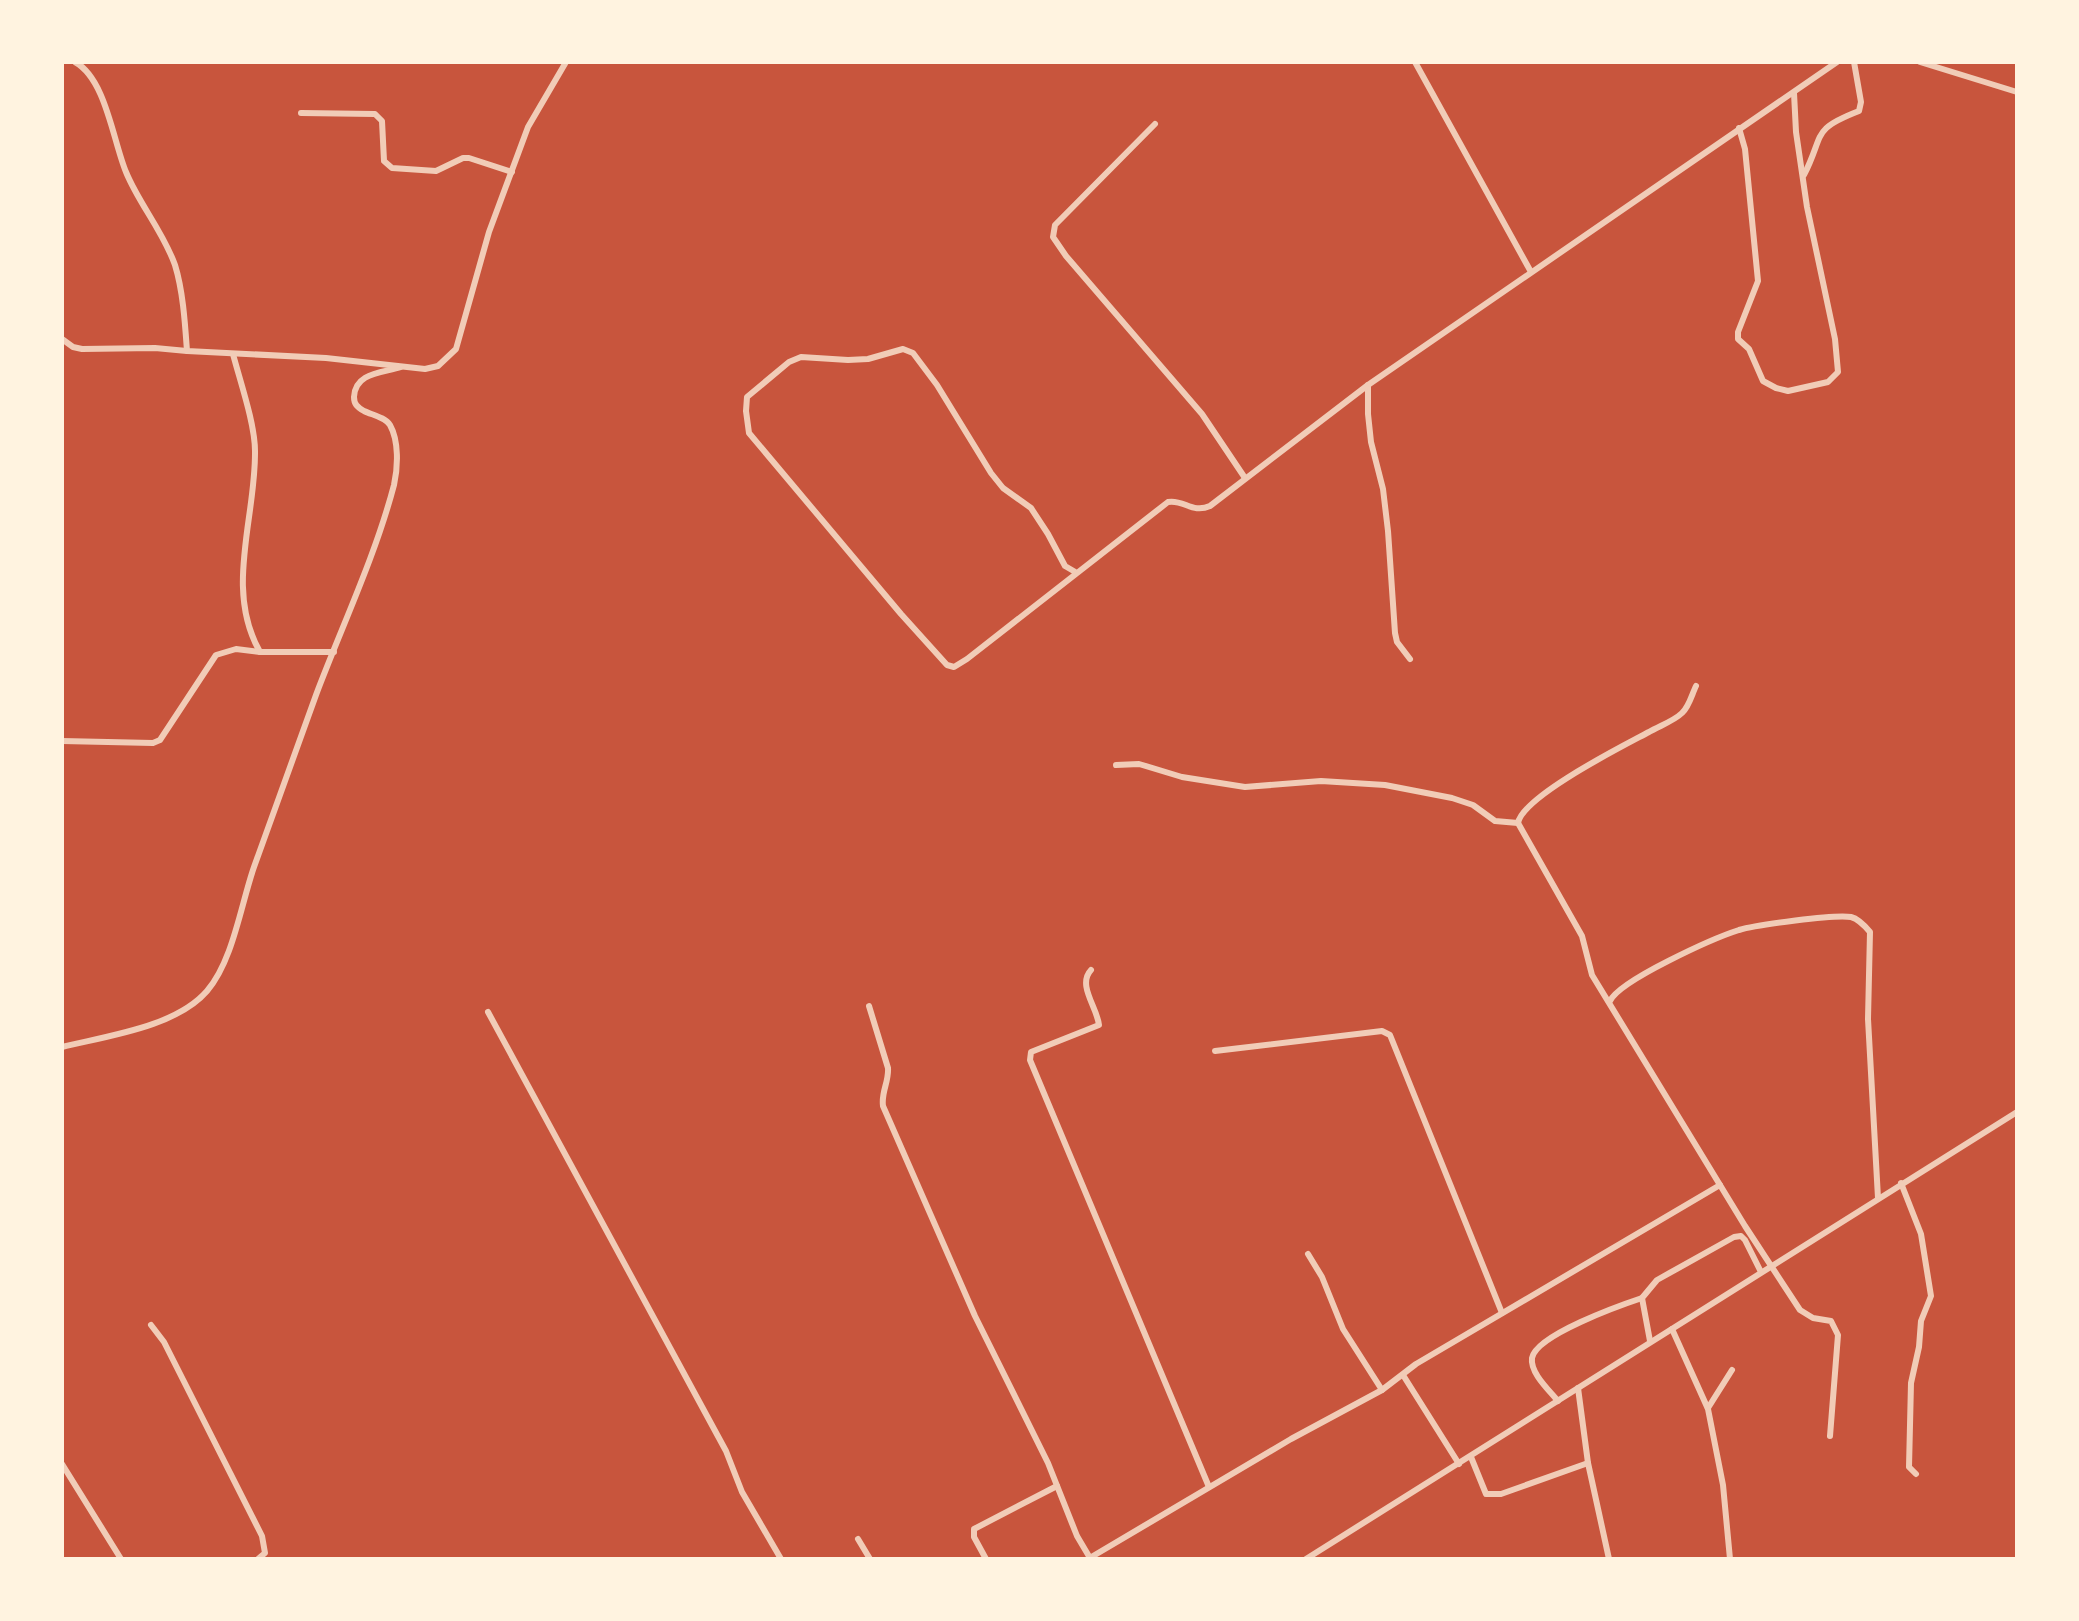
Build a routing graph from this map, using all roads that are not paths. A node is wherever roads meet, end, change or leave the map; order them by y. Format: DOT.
graph roads {
  1 [pos="75,62"];
  2 [pos="566,62"];
  3 [pos="1415,62"];
  4 [pos="1837,62"];
  5 [pos="1854,62"];
  6 [pos="1920,62"];
  7 [pos="86,65"];
  8 [pos="2017,92"];
  9 [pos="1794,93"];
  10 [pos="301,113"];
  11 [pos="1155,124"];
  12 [pos="1739,128"];
  13 [pos="512,172"];
  14 [pos="1803,177"];
  15 [pos="1531,272"];
  16 [pos="62,339"];
  17 [pos="187,351"];
  18 [pos="233,354"];
  19 [pos="404,366"];
  20 [pos="1368,385"];
  21 [pos="1245,478"];
  22 [pos="1077,573"];
  23 [pos="260,652"];
  24 [pos="334,652"];
  25 [pos="1410,659"];
  26 [pos="1696,686"];
  27 [pos="62,741"];
  28 [pos="1116,765"];
  29 [pos="1518,823"];
  30 [pos="1091,970"];
  31 [pos="1610,1001"];
  32 [pos="869,1006"];
  33 [pos="488,1012"];
  34 [pos="62,1047"];
  35 [pos="1215,1051"];
  36 [pos="2017,1112"];
  37 [pos="1901,1183"];
  38 [pos="1720,1185"];
  39 [pos="1878,1198"];
  40 [pos="1308,1254"];
  41 [pos="1771,1266"];
  42 [pos="1761,1272"];
  43 [pos="1642,1298"];
  44 [pos="1502,1313"];
  45 [pos="151,1325"];
  46 [pos="1672,1329"];
  47 [pos="1650,1341"];
  48 [pos="1732,1370"];
  49 [pos="1403,1375"];
  50 [pos="1578,1388"];
  51 [pos="1382,1390"];
  52 [pos="1558,1401"];
  53 [pos="1708,1409"];
  54 [pos="1830,1436"];
  55 [pos="1471,1457"];
  56 [pos="1588,1463"];
  57 [pos="62,1464"];
  58 [pos="1459,1464"];
  59 [pos="1916,1474"];
  60 [pos="1057,1486"];
  61 [pos="1209,1487"];
  62 [pos="858,1539"];
  63 [pos="1089,1558"];
  64 [pos="121,1559"];
  65 [pos="258,1559"];
  66 [pos="781,1559"];
  67 [pos="870,1559"];
  68 [pos="986,1559"];
  69 [pos="1306,1559"];
  70 [pos="1609,1559"];
  71 [pos="1730,1559"];
  1 -- 7 [label="street"];
  2 -- 13 [label="street"];
  3 -- 15 [label="street"];
  4 -- 9 [label="street"];
  5 -- 14 [label="street"];
  6 -- 8 [label="street"];
  7 -- 17 [label="street"];
  9 -- 12 [label="street"];
  9 -- 14 [label="street"];
  10 -- 13 [label="street"];
  11 -- 21 [label="street"];
  12 -- 14 [label="street"];
  12 -- 15 [label="street"];
  13 -- 19 [label="street"];
  15 -- 20 [label="street"];
  16 -- 17 [label="street"];
  17 -- 18 [label="street"];
  18 -- 19 [label="street"];
  18 -- 23 [label="street"];
  19 -- 24 [label="street"];
  20 -- 21 [label="street"];
  20 -- 25 [label="street"];
  21 -- 22 [label="street"];
  22 -- 22 [label="street"];
  23 -- 24 [label="street"];
  23 -- 27 [label="street"];
  24 -- 34 [label="street"];
  26 -- 29 [label="street"];
  28 -- 29 [label="street"];
  29 -- 31 [label="street"];
  30 -- 61 [label="street"];
  31 -- 38 [label="street"];
  31 -- 39 [label="street"];
  32 -- 60 [label="street"];
  33 -- 66 [label="street"];
  35 -- 44 [label="street"];
  36 -- 37 [label="street"];
  37 -- 39 [label="street"];
  37 -- 59 [label="street"];
  38 -- 41 [label="street"];
  38 -- 44 [label="street"];
  39 -- 41 [label="street"];
  40 -- 51 [label="street"];
  41 -- 42 [label="street"];
  41 -- 54 [label="street"];
  42 -- 43 [label="street"];
  42 -- 46 [label="street"];
  43 -- 47 [label="street"];
  43 -- 52 [label="street"];
  44 -- 49 [label="street"];
  45 -- 65 [label="street"];
  46 -- 47 [label="street"];
  46 -- 53 [label="street"];
  47 -- 50 [label="street"];
  48 -- 53 [label="street"];
  49 -- 51 [label="street"];
  49 -- 58 [label="street"];
  50 -- 52 [label="street"];
  50 -- 56 [label="street"];
  51 -- 61 [label="street"];
  52 -- 55 [label="street"];
  53 -- 71 [label="street"];
  55 -- 56 [label="street"];
  55 -- 58 [label="street"];
  56 -- 70 [label="street"];
  57 -- 64 [label="street"];
  58 -- 69 [label="street"];
  60 -- 63 [label="street"];
  60 -- 68 [label="street"];
  61 -- 63 [label="street"];
  62 -- 67 [label="street"];
}
